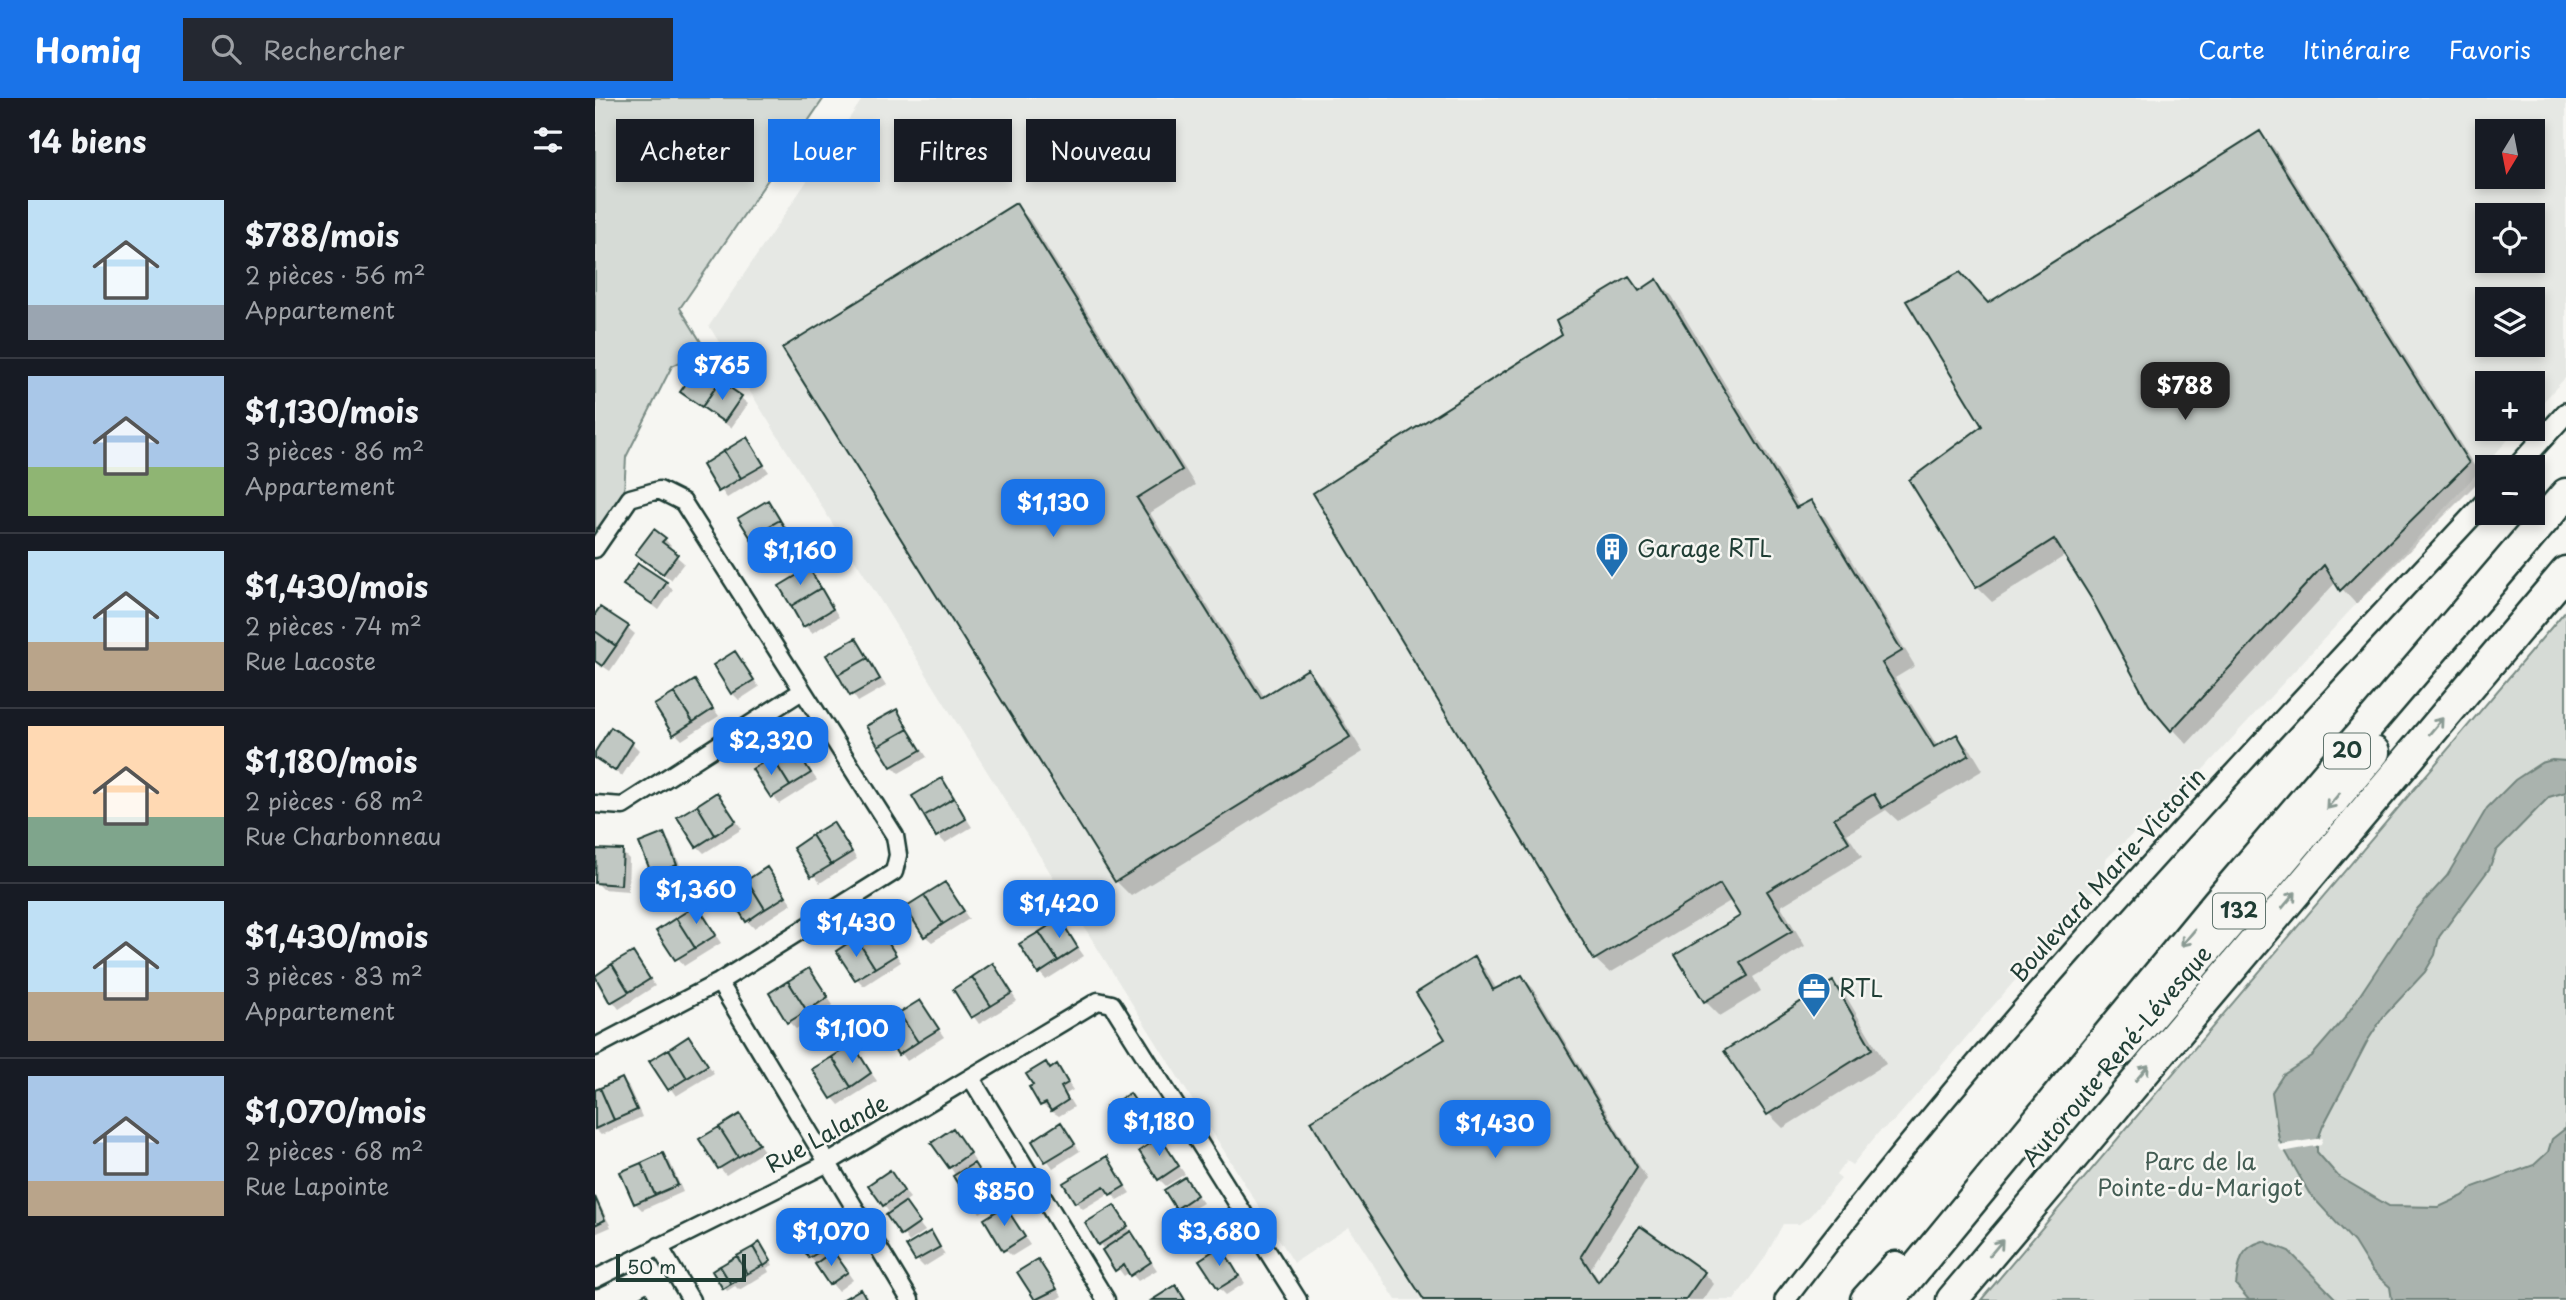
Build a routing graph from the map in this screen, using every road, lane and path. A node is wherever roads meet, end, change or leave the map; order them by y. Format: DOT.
graph roads {
  1 [pos="2566,414"];
  2 [pos="2528,455"];
  3 [pos="2566,494"];
  4 [pos="2475,513"];
  5 [pos="2566,524"];
  6 [pos="595,549"];
  7 [pos="2566,572"];
  8 [pos="801,691"];
  9 [pos="595,804"];
  10 [pos="719,982"];
  11 [pos="2129,1010"];
  12 [pos="595,1046"];
  13 [pos="971,1078"];
  14 [pos="826,1164"];
  15 [pos="659,1246"];
  16 [pos="595,1279"];
  17 [pos="691,1300"];
  18 [pos="910,1300"];
  19 [pos="1107,1300"];
  20 [pos="1298,1300"];
  21 [pos="1784,1300"];
  22 [pos="1865,1300"];
  23 [pos="1890,1300"];
  24 [pos="1913,1300"];
  25 [pos="1952,1300"];
  1 -- 2 [label="street"];
  3 -- 11 [label="highway, Autoroute René-Lévesque / 20, one-way"];
  4 -- 21 [label="street, Boulevard Marie-Victorin"];
  5 -- 24 [label="highway, Autoroute René-Lévesque / 132, one-way"];
  6 -- 8 [label="street"];
  25 -- 7 [label="highway, Autoroute René-Lévesque / 20, one-way"];
  8 -- 9 [label="street"];
  8 -- 10 [label="street"];
  10 -- 12 [label="street"];
  10 -- 14 [label="street"];
  11 -- 22 [label="highway"];
  11 -- 23 [label="highway"];
  13 -- 14 [label="street, Rue Lalande"];
  13 -- 19 [label="street"];
  13 -- 20 [label="street, Rue Lalande"];
  14 -- 15 [label="street, Rue Lalande"];
  14 -- 18 [label="street"];
  15 -- 16 [label="street, Rue Lalande"];
  15 -- 17 [label="street"];
}
